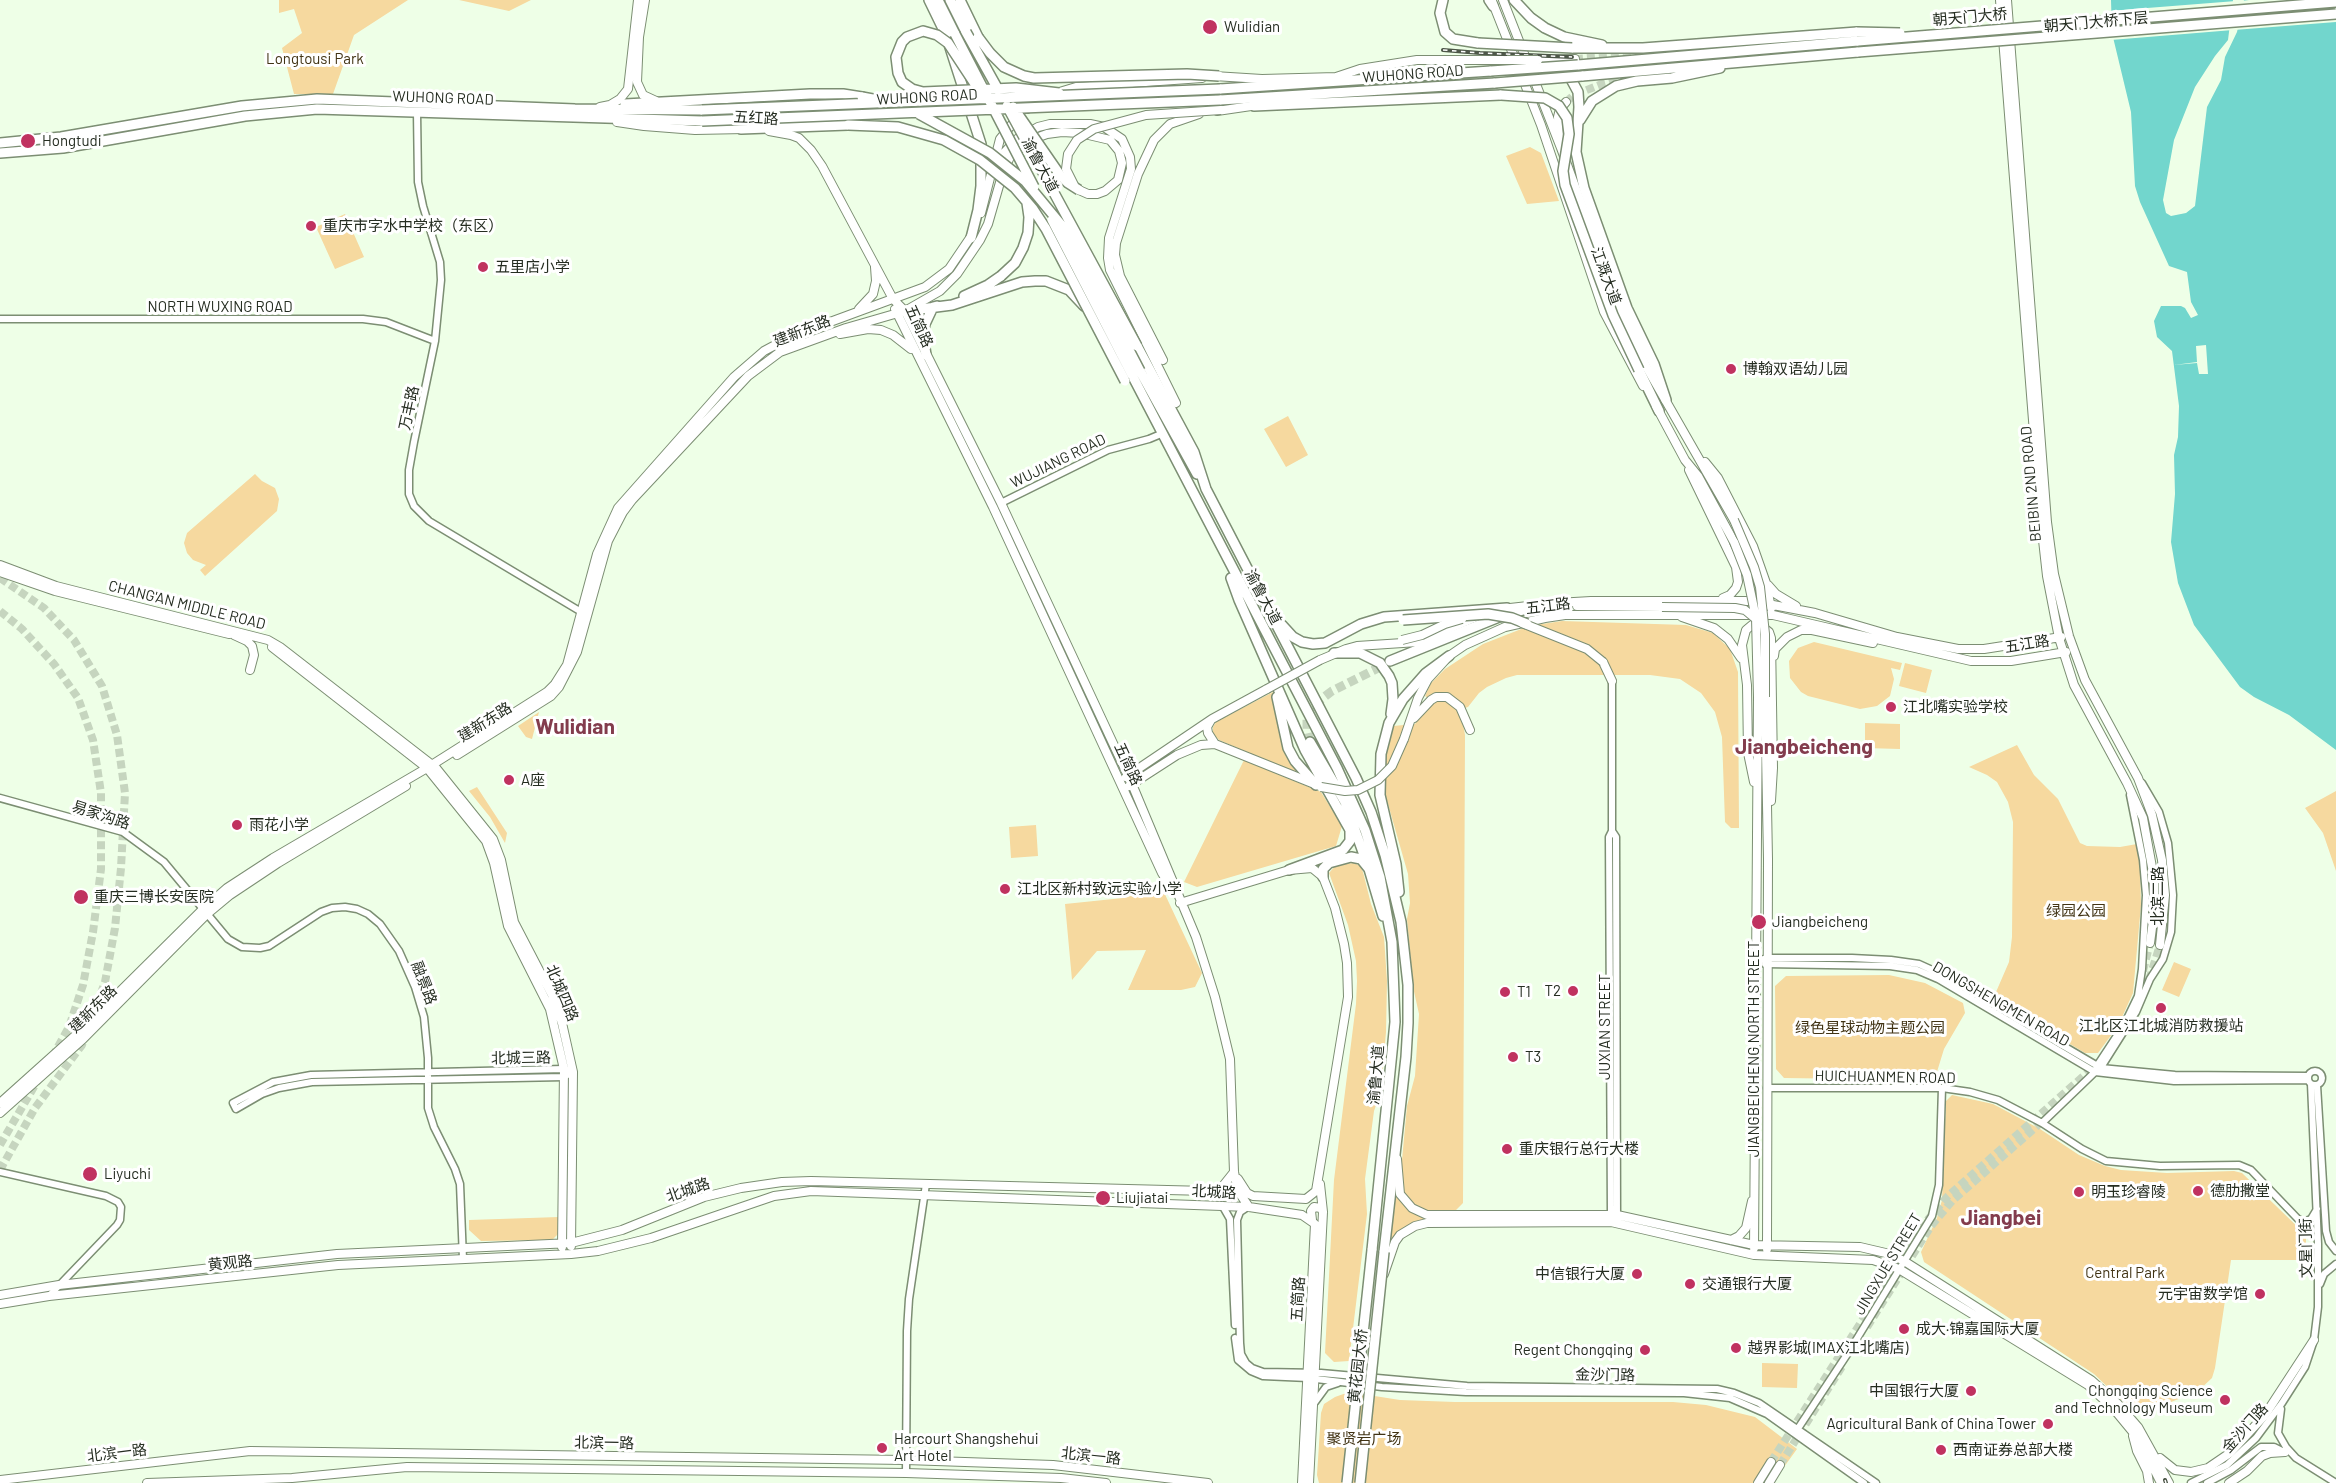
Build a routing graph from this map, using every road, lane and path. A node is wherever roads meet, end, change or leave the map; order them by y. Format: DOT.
graph roads {
  1 [pos="638,0"];
  2 [pos="645,0"];
  3 [pos="929,0"];
  4 [pos="938,0"];
  5 [pos="950,0"];
  6 [pos="958,0"];
  7 [pos="1443,0"];
  8 [pos="1503,0"];
  9 [pos="1514,0"];
  10 [pos="2000,0"];
  11 [pos="2007,0"];
  12 [pos="2313,0"];
  13 [pos="1491,2"];
  14 [pos="2336,2"];
  15 [pos="2336,15"];
  16 [pos="959,20"];
  17 [pos="1858,37"];
  18 [pos="1643,48"];
  19 [pos="1858,53"];
  20 [pos="1549,60"];
  21 [pos="1748,61"];
  22 [pos="1577,62"];
  23 [pos="984,63"];
  24 [pos="1219,75"];
  25 [pos="1342,76"];
  26 [pos="1262,79"];
  27 [pos="1297,84"];
  28 [pos="1077,91"];
  29 [pos="1304,96"];
  30 [pos="666,102"];
  31 [pos="1349,102"];
  32 [pos="1566,102"];
  33 [pos="610,105"];
  34 [pos="1220,105"];
  35 [pos="1254,106"];
  36 [pos="574,109"];
  37 [pos="417,112"];
  38 [pos="596,118"];
  39 [pos="1001,124"];
  40 [pos="741,129"];
  41 [pos="1577,134"];
  42 [pos="0,143"];
  43 [pos="1559,145"];
  44 [pos="0,153"];
  45 [pos="1011,168"];
  46 [pos="991,176"];
  47 [pos="1079,190"];
  48 [pos="971,238"];
  49 [pos="875,263"];
  50 [pos="957,274"];
  51 [pos="893,299"];
  52 [pos="933,307"];
  53 [pos="900,312"];
  54 [pos="1089,312"];
  55 [pos="854,313"];
  56 [pos="0,319"];
  57 [pos="846,328"];
  58 [pos="812,340"];
  59 [pos="435,341"];
  60 [pos="1141,344"];
  61 [pos="916,353"];
  62 [pos="926,355"];
  63 [pos="1163,360"];
  64 [pos="1132,376"];
  65 [pos="1666,400"];
  66 [pos="1176,403"];
  67 [pos="1659,411"];
  68 [pos="1161,434"];
  69 [pos="1694,447"];
  70 [pos="1685,460"];
  71 [pos="1206,489"];
  72 [pos="1001,503"];
  73 [pos="1222,551"];
  74 [pos="0,566"];
  75 [pos="1736,567"];
  76 [pos="0,572"];
  77 [pos="1766,584"];
  78 [pos="1715,600"];
  79 [pos="1752,602"];
  80 [pos="1548,604"];
  81 [pos="1770,604"];
  82 [pos="1507,608"];
  83 [pos="1270,609"];
  84 [pos="1663,611"];
  85 [pos="1815,613"];
  86 [pos="584,614"];
  87 [pos="1758,614"];
  88 [pos="1773,615"];
  89 [pos="1365,623"];
  90 [pos="1527,624"];
  91 [pos="1765,634"];
  92 [pos="234,635"];
  93 [pos="2069,636"];
  94 [pos="2059,638"];
  95 [pos="2034,642"];
  96 [pos="1895,644"];
  97 [pos="1369,645"];
  98 [pos="2073,650"];
  99 [pos="2063,652"];
  100 [pos="1334,653"];
  101 [pos="1449,656"];
  102 [pos="2035,656"];
  103 [pos="1390,662"];
  104 [pos="1744,665"];
  105 [pos="1772,667"];
  106 [pos="249,670"];
  107 [pos="1272,674"];
  108 [pos="1612,681"];
  109 [pos="1761,697"];
  110 [pos="1212,719"];
  111 [pos="1411,722"];
  112 [pos="1389,723"];
  113 [pos="1470,730"];
  114 [pos="1310,742"];
  115 [pos="1215,744"];
  116 [pos="431,768"];
  117 [pos="1124,778"];
  118 [pos="2138,778"];
  119 [pos="2127,783"];
  120 [pos="1128,786"];
  121 [pos="1318,786"];
  122 [pos="1757,796"];
  123 [pos="0,798"];
  124 [pos="1768,859"];
  125 [pos="1369,869"];
  126 [pos="1289,870"];
  127 [pos="1323,877"];
  128 [pos="1180,903"];
  129 [pos="204,912"];
  130 [pos="1401,922"];
  131 [pos="1392,942"];
  132 [pos="2150,943"];
  133 [pos="2160,945"];
  134 [pos="2142,955"];
  135 [pos="2163,959"];
  136 [pos="1756,961"];
  137 [pos="1768,961"];
  138 [pos="2098,1069"];
  139 [pos="428,1071"];
  140 [pos="573,1072"];
  141 [pos="564,1073"];
  142 [pos="428,1079"];
  143 [pos="2311,1081"];
  144 [pos="1767,1088"];
  145 [pos="1942,1088"];
  146 [pos="0,1103"];
  147 [pos="0,1113"];
  148 [pos="2042,1123"];
  149 [pos="1396,1146"];
  150 [pos="0,1172"];
  151 [pos="1234,1172"];
  152 [pos="1320,1179"];
  153 [pos="926,1184"];
  154 [pos="1755,1191"];
  155 [pos="925,1197"];
  156 [pos="1222,1205"];
  157 [pos="1249,1207"];
  158 [pos="2317,1209"];
  159 [pos="1323,1212"];
  160 [pos="1614,1219"];
  161 [pos="1312,1220"];
  162 [pos="1731,1240"];
  163 [pos="567,1243"];
  164 [pos="1754,1245"];
  165 [pos="1767,1246"];
  166 [pos="463,1247"];
  167 [pos="2336,1251"];
  168 [pos="1388,1252"];
  169 [pos="567,1254"];
  170 [pos="1754,1255"];
  171 [pos="1767,1256"];
  172 [pos="463,1259"];
  173 [pos="1904,1261"];
  174 [pos="2336,1264"];
  175 [pos="1899,1269"];
  176 [pos="59,1285"];
  177 [pos="2318,1288"];
  178 [pos="0,1295"];
  179 [pos="49,1296"];
  180 [pos="0,1304"];
  181 [pos="2314,1340"];
  182 [pos="1312,1375"];
  183 [pos="1348,1382"];
  184 [pos="2282,1403"];
  185 [pos="1312,1408"];
  186 [pos="1796,1430"];
  187 [pos="2132,1431"];
  188 [pos="2147,1442"];
  189 [pos="2285,1452"];
  190 [pos="2296,1458"];
  191 [pos="906,1460"];
  192 [pos="1771,1462"];
  193 [pos="1780,1465"];
  194 [pos="906,1473"];
  195 [pos="0,1480"];
  196 [pos="2165,1482"];
  197 [pos="147,1483"];
  198 [pos="1106,1483"];
  199 [pos="1208,1483"];
  200 [pos="1302,1483"];
  201 [pos="1310,1483"];
  202 [pos="1347,1483"];
  203 [pos="1360,1483"];
  204 [pos="1758,1483"];
  205 [pos="1769,1483"];
  206 [pos="1864,1483"];
  207 [pos="1876,1483"];
  208 [pos="2149,1483"];
  209 [pos="2191,1483"];
  210 [pos="2207,1483"];
  211 [pos="2229,1483"];
  212 [pos="2336,1483"];
  1 -- 33 [label="main road"];
  2 -- 30 [label="main road"];
  3 -- 48 [label="highway"];
  4 -- 39 [label="highway, 渝鲁大道, bridge"];
  5 -- 16 [label="highway, 渝鲁大道"];
  6 -- 16 [label="main road, 渝鲁大道"];
  6 -- 24 [label="highway, bridge"];
  7 -- 18 [label="highway, bridge"];
  8 -- 43 [label="main road, 江溉大道"];
  9 -- 18 [label="highway"];
  10 -- 94 [label="main road, BEIBIN 2ND ROAD"];
  11 -- 93 [label="main road, BEIBIN 2ND ROAD"];
  12 -- 17 [label="main road, 朝天门大桥下层, bridge"];
  13 -- 67 [label="main road, 江溉大道"];
  14 -- 17 [label="highway, 朝天门大桥, bridge"];
  15 -- 19 [label="highway, 朝天门大桥, bridge"];
  16 -- 23 [label="highway, 渝鲁大道, bridge"];
  17 -- 18 [label="highway"];
  17 -- 22 [label="highway, WUHONG ROAD"];
  19 -- 21 [label="highway, WUHONG ROAD"];
  20 -- 22 [label="main road"];
  20 -- 25 [label="main road, bridge"];
  20 -- 41 [label="highway"];
  21 -- 29 [label="highway, WUHONG ROAD, bridge"];
  21 -- 41 [label="highway"];
  22 -- 27 [label="highway, WUHONG ROAD, bridge"];
  23 -- 47 [label="highway, bridge"];
  23 -- 60 [label="highway, 渝鲁大道, bridge"];
  24 -- 26 [label="main road"];
  24 -- 28 [label="main road, bridge"];
  25 -- 26 [label="main road"];
  25 -- 27 [label="highway"];
  26 -- 27 [label="highway"];
  27 -- 28 [label="highway, WUHONG ROAD, bridge"];
  28 -- 36 [label="highway, WUHONG ROAD, bridge"];
  28 -- 39 [label="highway, bridge"];
  28 -- 46 [label="main road"];
  29 -- 31 [label="highway"];
  29 -- 34 [label="highway, WUHONG ROAD"];
  29 -- 35 [label="main road"];
  30 -- 33 [label="highway"];
  30 -- 45 [label="highway, bridge"];
  31 -- 35 [label="highway"];
  31 -- 67 [label="highway, bridge"];
  32 -- 43 [label="main road"];
  33 -- 36 [label="main road"];
  34 -- 35 [label="main road"];
  34 -- 38 [label="highway, WUHONG ROAD, bridge"];
  34 -- 47 [label="main road, bridge"];
  34 -- 63 [label="main road, bridge"];
  36 -- 42 [label="highway, WUHONG ROAD"];
  37 -- 38 [label="highway, WUHONG ROAD"];
  37 -- 44 [label="highway, WUHONG ROAD"];
  37 -- 59 [label="street, 万丰路"];
  38 -- 40 [label="main road, 五红路"];
  39 -- 64 [label="highway, 渝鲁大道, bridge"];
  40 -- 49 [label="main road, 五红路"];
  40 -- 54 [label="highway, bridge"];
  41 -- 65 [label="highway"];
  43 -- 65 [label="main road, 江溉大道"];
  45 -- 52 [label="highway, bridge"];
  45 -- 64 [label="highway, bridge"];
  46 -- 48 [label="main road, 建新东路"];
  46 -- 60 [label="main road, bridge"];
  47 -- 50 [label="main road, bridge"];
  48 -- 51 [label="main road, 建新东路"];
  49 -- 51 [label="main road, 五红路"];
  49 -- 55 [label="main road"];
  50 -- 52 [label="main road"];
  50 -- 53 [label="main road, 建新东路"];
  51 -- 53 [label="main road, 五简路"];
  51 -- 55 [label="main road, 建新东路"];
  52 -- 53 [label="highway"];
  52 -- 54 [label="highway, bridge"];
  52 -- 62 [label="highway"];
  53 -- 57 [label="main road, 建新东路"];
  53 -- 61 [label="main road, 五简路"];
  53 -- 62 [label="main road, 五简路"];
  54 -- 64 [label="highway, bridge"];
  55 -- 57 [label="main road"];
  55 -- 86 [label="main road, 建新东路"];
  56 -- 59 [label="street, NORTH WUXING ROAD"];
  57 -- 58 [label="main road, 建新东路"];
  58 -- 61 [label="main road"];
  58 -- 86 [label="main road, 建新东路"];
  59 -- 86 [label="street, 万丰路"];
  60 -- 66 [label="main road"];
  60 -- 71 [label="highway, 渝鲁大道"];
  61 -- 117 [label="main road, 五简路"];
  62 -- 72 [label="main road, 五简路"];
  64 -- 68 [label="highway, 渝鲁大道"];
  64 -- 71 [label="highway"];
  65 -- 69 [label="main road, 江溉大道"];
  67 -- 70 [label="main road, 江溉大道"];
  68 -- 72 [label="street, WUJIANG ROAD"];
  68 -- 73 [label="highway, 渝鲁大道"];
  69 -- 77 [label="main road"];
  69 -- 91 [label="main road, 江溉大道, bridge"];
  70 -- 75 [label="main road"];
  70 -- 109 [label="main road, 江溉大道, bridge"];
  71 -- 83 [label="highway, 渝鲁大道"];
  72 -- 117 [label="main road, 五简路"];
  73 -- 107 [label="highway"];
  73 -- 131 [label="highway, 渝鲁大道"];
  74 -- 116 [label="main road, CHANG'AN MIDDLE ROAD"];
  75 -- 78 [label="main road"];
  75 -- 79 [label="main road"];
  76 -- 92 [label="main road, CHANG'AN MIDDLE ROAD"];
  77 -- 81 [label="main road"];
  77 -- 85 [label="main road"];
  78 -- 79 [label="main road, 五江路"];
  78 -- 80 [label="main road, 五江路"];
  79 -- 81 [label="main road, 五江路"];
  79 -- 87 [label="main road"];
  80 -- 82 [label="main road, 五江路"];
  80 -- 84 [label="main road"];
  80 -- 103 [label="highway"];
  81 -- 85 [label="main road, 五江路"];
  81 -- 88 [label="main road"];
  82 -- 89 [label="highway"];
  82 -- 97 [label="main road, 五江路"];
  83 -- 89 [label="highway"];
  83 -- 130 [label="highway, 渝鲁大道"];
  84 -- 87 [label="main road, 五江路"];
  84 -- 91 [label="main road, bridge"];
  84 -- 101 [label="main road, 五江路"];
  84 -- 104 [label="main road"];
  85 -- 95 [label="main road, 五江路"];
  86 -- 116 [label="main road, 建新东路"];
  87 -- 88 [label="main road, 五江路"];
  88 -- 96 [label="main road, 五江路"];
  89 -- 90 [label="highway, bridge"];
  90 -- 97 [label="main road, bridge"];
  90 -- 108 [label="main road, bridge"];
  91 -- 109 [label="main road, 江溉大道, bridge"];
  92 -- 106 [label="main road"];
  92 -- 116 [label="main road, CHANG'AN MIDDLE ROAD"];
  93 -- 94 [label="main road, 五江路"];
  93 -- 98 [label="main road, BEIBIN 2ND ROAD"];
  94 -- 95 [label="main road, 五江路"];
  94 -- 99 [label="main road, BEIBIN 2ND ROAD"];
  95 -- 102 [label="main road"];
  96 -- 102 [label="main road, 五江路"];
  96 -- 105 [label="main road"];
  97 -- 100 [label="main road, 五江路"];
  98 -- 99 [label="main road, 五江路"];
  98 -- 118 [label="main road, BEIBIN 2ND ROAD"];
  99 -- 102 [label="main road, 五江路"];
  99 -- 119 [label="main road, BEIBIN 2ND ROAD"];
  100 -- 110 [label="main road, 五江路, bridge"];
  100 -- 112 [label="highway"];
  101 -- 111 [label="main road, 五江路"];
  101 -- 112 [label="highway"];
  104 -- 105 [label="main road"];
  104 -- 122 [label="main road"];
  105 -- 124 [label="main road"];
  107 -- 121 [label="highway"];
  107 -- 126 [label="highway"];
  108 -- 160 [label="street, JUXIAN STREET"];
  109 -- 122 [label="main road, JIANGBEICHENG NORTH STREET"];
  109 -- 124 [label="main road, JIANGBEICHENG NORTH STREET"];
  110 -- 115 [label="main road"];
  110 -- 117 [label="main road, 五江路"];
  111 -- 113 [label="main road"];
  111 -- 121 [label="main road, 五江路, bridge"];
  112 -- 130 [label="highway"];
  114 -- 125 [label="highway"];
  115 -- 120 [label="main road"];
  115 -- 121 [label="main road, 五江路"];
  116 -- 129 [label="main road, 建新东路"];
  116 -- 140 [label="main road, 北城四路"];
  116 -- 141 [label="main road, 北城四路"];
  117 -- 120 [label="main road, 五简路"];
  118 -- 133 [label="main road, BEIBIN 2ND ROAD"];
  118 -- 135 [label="street, 北滨二路"];
  119 -- 132 [label="main road, BEIBIN 2ND ROAD"];
  119 -- 134 [label="street, 北滨二路"];
  120 -- 128 [label="main road, 五简路"];
  122 -- 136 [label="main road, JIANGBEICHENG NORTH STREET"];
  123 -- 129 [label="street, 易家沟路"];
  124 -- 137 [label="main road, JIANGBEICHENG NORTH STREET"];
  125 -- 127 [label="highway"];
  125 -- 131 [label="highway"];
  126 -- 127 [label="main road"];
  126 -- 128 [label="main road"];
  127 -- 152 [label="main road, 五简路"];
  128 -- 151 [label="main road, 五简路"];
  129 -- 139 [label="street, 融景路"];
  129 -- 146 [label="main road, 建新东路"];
  129 -- 147 [label="main road, 建新东路"];
  130 -- 149 [label="highway, 渝鲁大道"];
  131 -- 202 [label="highway, 渝鲁大道, bridge"];
  134 -- 135 [label="street"];
  134 -- 138 [label="street, 北滨二路"];
  135 -- 138 [label="street, 北滨二路"];
  136 -- 137 [label="street, DONGSHENGMEN ROAD"];
  136 -- 154 [label="main road, JIANGBEICHENG NORTH STREET"];
  137 -- 138 [label="street, DONGSHENGMEN ROAD"];
  137 -- 144 [label="main road, JIANGBEICHENG NORTH STREET"];
  138 -- 143 [label="street, DONGSHENGMEN ROAD"];
  138 -- 148 [label="street, 北滨二路"];
  139 -- 141 [label="street, 北城三路"];
  139 -- 142 [label="street, 融景路"];
  139 -- 142 [label="street, 北城三路"];
  140 -- 141 [label="street, 北城三路"];
  140 -- 163 [label="main road, 北城四路"];
  141 -- 142 [label="street, 北城三路"];
  141 -- 163 [label="main road, 北城四路"];
  142 -- 166 [label="street, 融景路"];
  143 -- 158 [label="street, 文星门街"];
  143 -- 167 [label="street, 文星门街"];
  144 -- 145 [label="street, HUICHUANMEN ROAD"];
  144 -- 165 [label="main road, JIANGBEICHENG NORTH STREET"];
  145 -- 148 [label="street, HUICHUANMEN ROAD"];
  145 -- 173 [label="street, JINGXUE STREET"];
  148 -- 158 [label="street, HUICHUANMEN ROAD"];
  149 -- 160 [label="main road"];
  149 -- 168 [label="highway, 渝鲁大道"];
  150 -- 176 [label="street"];
  151 -- 152 [label="main road"];
  151 -- 153 [label="main road, 北城路"];
  151 -- 157 [label="main road, 五简路"];
  152 -- 159 [label="main road, 五简路"];
  153 -- 155 [label="street"];
  153 -- 163 [label="main road, 北城路"];
  154 -- 162 [label="main road"];
  154 -- 164 [label="main road, JIANGBEICHENG NORTH STREET"];
  155 -- 156 [label="main road, 北城路"];
  155 -- 169 [label="main road, 北城路"];
  155 -- 191 [label="street"];
  156 -- 157 [label="main road, 北城路"];
  156 -- 182 [label="street"];
  157 -- 161 [label="main road"];
  157 -- 182 [label="street"];
  158 -- 177 [label="street, 文星门街"];
  159 -- 161 [label="main road"];
  159 -- 182 [label="main road, 五简路"];
  160 -- 162 [label="main road"];
  160 -- 168 [label="main road"];
  160 -- 170 [label="main road"];
  161 -- 182 [label="main road, 五简路"];
  162 -- 164 [label="main road"];
  163 -- 166 [label="main road, 北城路"];
  163 -- 169 [label="main road, 北城四路"];
  164 -- 165 [label="main road"];
  164 -- 170 [label="main road, JIANGBEICHENG NORTH STREET"];
  165 -- 171 [label="main road, JIANGBEICHENG NORTH STREET"];
  165 -- 173 [label="main road"];
  166 -- 172 [label="street, 融景路"];
  166 -- 176 [label="main road, 黄观路"];
  168 -- 203 [label="highway, 黄花园大桥, bridge"];
  169 -- 172 [label="main road, 北城路"];
  170 -- 171 [label="main road"];
  171 -- 175 [label="main road"];
  172 -- 179 [label="main road, 黄观路"];
  173 -- 175 [label="street, JINGXUE STREET"];
  173 -- 188 [label="main road"];
  174 -- 177 [label="street"];
  175 -- 186 [label="street, JINGXUE STREET"];
  175 -- 187 [label="main road"];
  176 -- 178 [label="main road, 黄观路"];
  176 -- 179 [label="street"];
  177 -- 181 [label="street, 文星门街"];
  179 -- 180 [label="main road, 黄观路"];
  181 -- 184 [label="street, 文星门街"];
  181 -- 188 [label="main road"];
  182 -- 183 [label="street, 金沙门路"];
  182 -- 185 [label="main road, 五简路"];
  182 -- 186 [label="street, 金沙门路"];
  182 -- 200 [label="main road, 五简路"];
  183 -- 185 [label="street"];
  183 -- 186 [label="street, 金沙门路"];
  184 -- 190 [label="street"];
  184 -- 209 [label="street, 金沙门路"];
  185 -- 201 [label="main road, 五简路"];
  186 -- 206 [label="street, 金沙门路"];
  186 -- 207 [label="street, 金沙门路"];
  187 -- 196 [label="main road"];
  187 -- 208 [label="main road"];
  188 -- 196 [label="main road"];
  189 -- 190 [label="street, 金沙门路"];
  189 -- 210 [label="street, 金沙门路"];
  189 -- 211 [label="main road"];
  190 -- 212 [label="street, 金沙门路"];
  191 -- 194 [label="street"];
  191 -- 195 [label="main road, 北滨一路"];
  191 -- 199 [label="main road, 北滨一路"];
  192 -- 204 [label="main road"];
  193 -- 205 [label="main road"];
  194 -- 197 [label="main road, 北滨一路"];
  194 -- 198 [label="main road, 北滨一路"];
}
